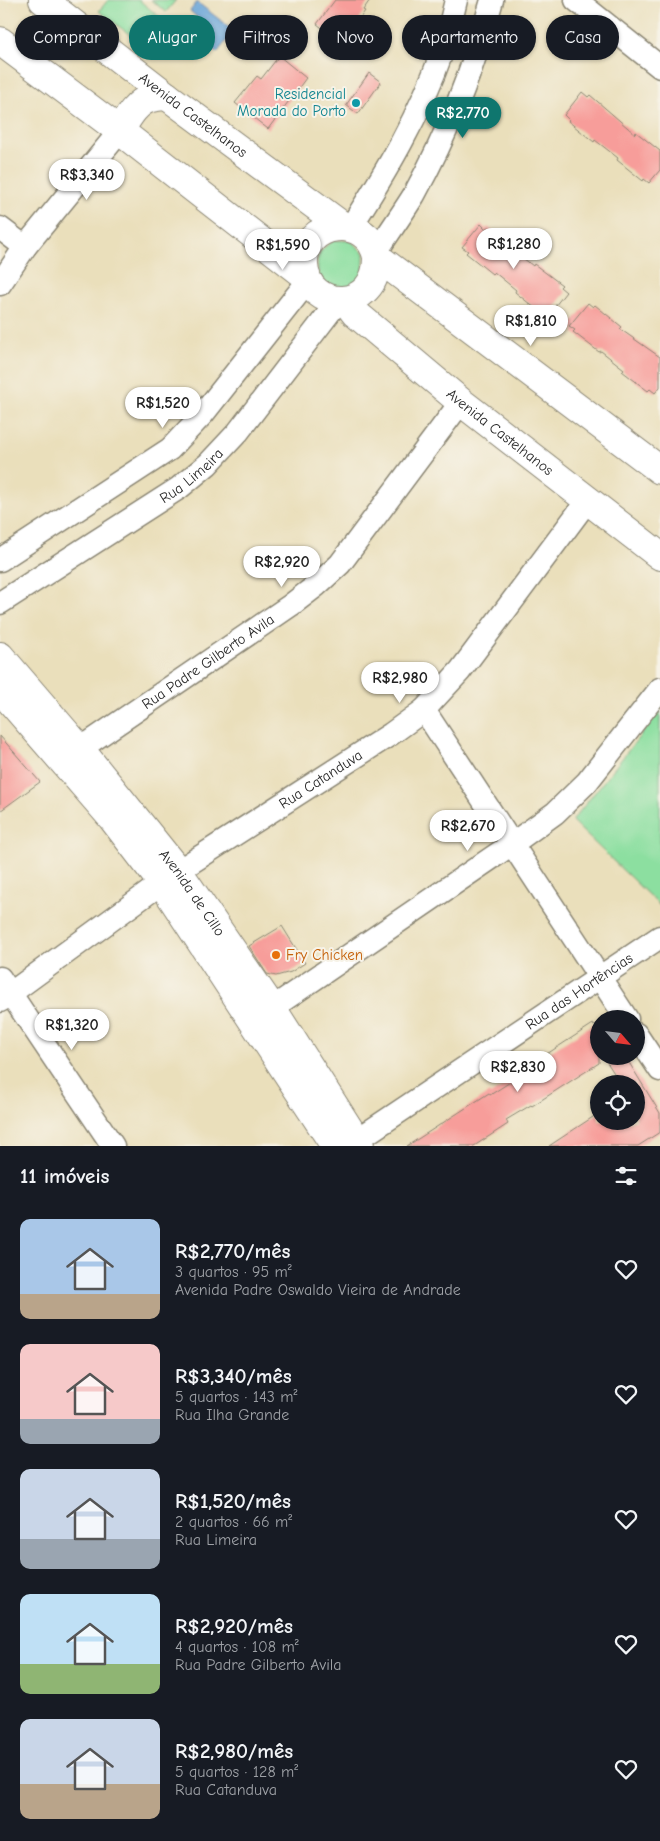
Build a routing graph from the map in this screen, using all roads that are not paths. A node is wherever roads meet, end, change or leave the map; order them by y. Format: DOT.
graph roads {
  1 [pos="43,0"];
  2 [pos="456,0"];
  3 [pos="492,0"];
  4 [pos="576,0"];
  5 [pos="0,40"];
  6 [pos="660,67"];
  7 [pos="167,96"];
  8 [pos="120,131"];
  9 [pos="347,227"];
  10 [pos="0,228"];
  11 [pos="25,247"];
  12 [pos="377,255"];
  13 [pos="307,278"];
  14 [pos="0,284"];
  15 [pos="342,300"];
  16 [pos="461,402"];
  17 [pos="660,470"];
  18 [pos="587,501"];
  19 [pos="660,556"];
  20 [pos="0,560"];
  21 [pos="0,603"];
  22 [pos="0,656"];
  23 [pos="0,689"];
  24 [pos="660,689"];
  25 [pos="424,710"];
  26 [pos="80,749"];
  27 [pos="512,844"];
  28 [pos="170,877"];
  29 [pos="660,937"];
  30 [pos="600,978"];
  31 [pos="4,991"];
  32 [pos="272,1008"];
  33 [pos="620,1010"];
  34 [pos="645,1048"];
  35 [pos="660,1070"];
  36 [pos="350,1145"];
  37 [pos="113,1146"];
  1 -- 7 [label="main road, Avenida Castelhanos"];
  2 -- 9 [label="street"];
  3 -- 12 [label="street"];
  4 -- 6 [label="street"];
  5 -- 8 [label="main road, Avenida Castelhanos"];
  7 -- 8 [label="main road"];
  7 -- 9 [label="main road, Avenida Castelhanos"];
  8 -- 11 [label="street"];
  8 -- 13 [label="main road, Avenida Castelhanos"];
  9 -- 12 [label="main road, Avenida Castelhanos"];
  9 -- 13 [label="main road"];
  10 -- 11 [label="street"];
  11 -- 14 [label="street"];
  12 -- 15 [label="main road"];
  12 -- 17 [label="main road, Avenida Castelhanos"];
  13 -- 15 [label="main road, Avenida Castelhanos"];
  13 -- 20 [label="street"];
  15 -- 16 [label="main road, Avenida Castelhanos"];
  15 -- 21 [label="street, Rua Limeira"];
  16 -- 18 [label="main road, Avenida Castelhanos"];
  16 -- 26 [label="street, Rua Padre Gilberto Avila"];
  18 -- 19 [label="main road, Avenida Castelhanos"];
  18 -- 25 [label="street, Rua Catanduva"];
  22 -- 26 [label="main road, Avenida de Cillo"];
  23 -- 28 [label="main road, Avenida de Cillo"];
  24 -- 27 [label="street"];
  25 -- 27 [label="street"];
  25 -- 28 [label="street, Rua Catanduva"];
  26 -- 28 [label="main road, Avenida de Cillo"];
  27 -- 30 [label="street"];
  27 -- 32 [label="street"];
  28 -- 31 [label="street, Rua Catanduva"];
  28 -- 32 [label="main road, Avenida de Cillo"];
  28 -- 36 [label="main road, Avenida de Cillo"];
  29 -- 30 [label="street, Rua das Hortências"];
  30 -- 33 [label="street"];
  30 -- 36 [label="street, Rua das Hortências"];
  31 -- 37 [label="street"];
  32 -- 36 [label="main road, Avenida de Cillo"];
  34 -- 35 [label="street"];
}
